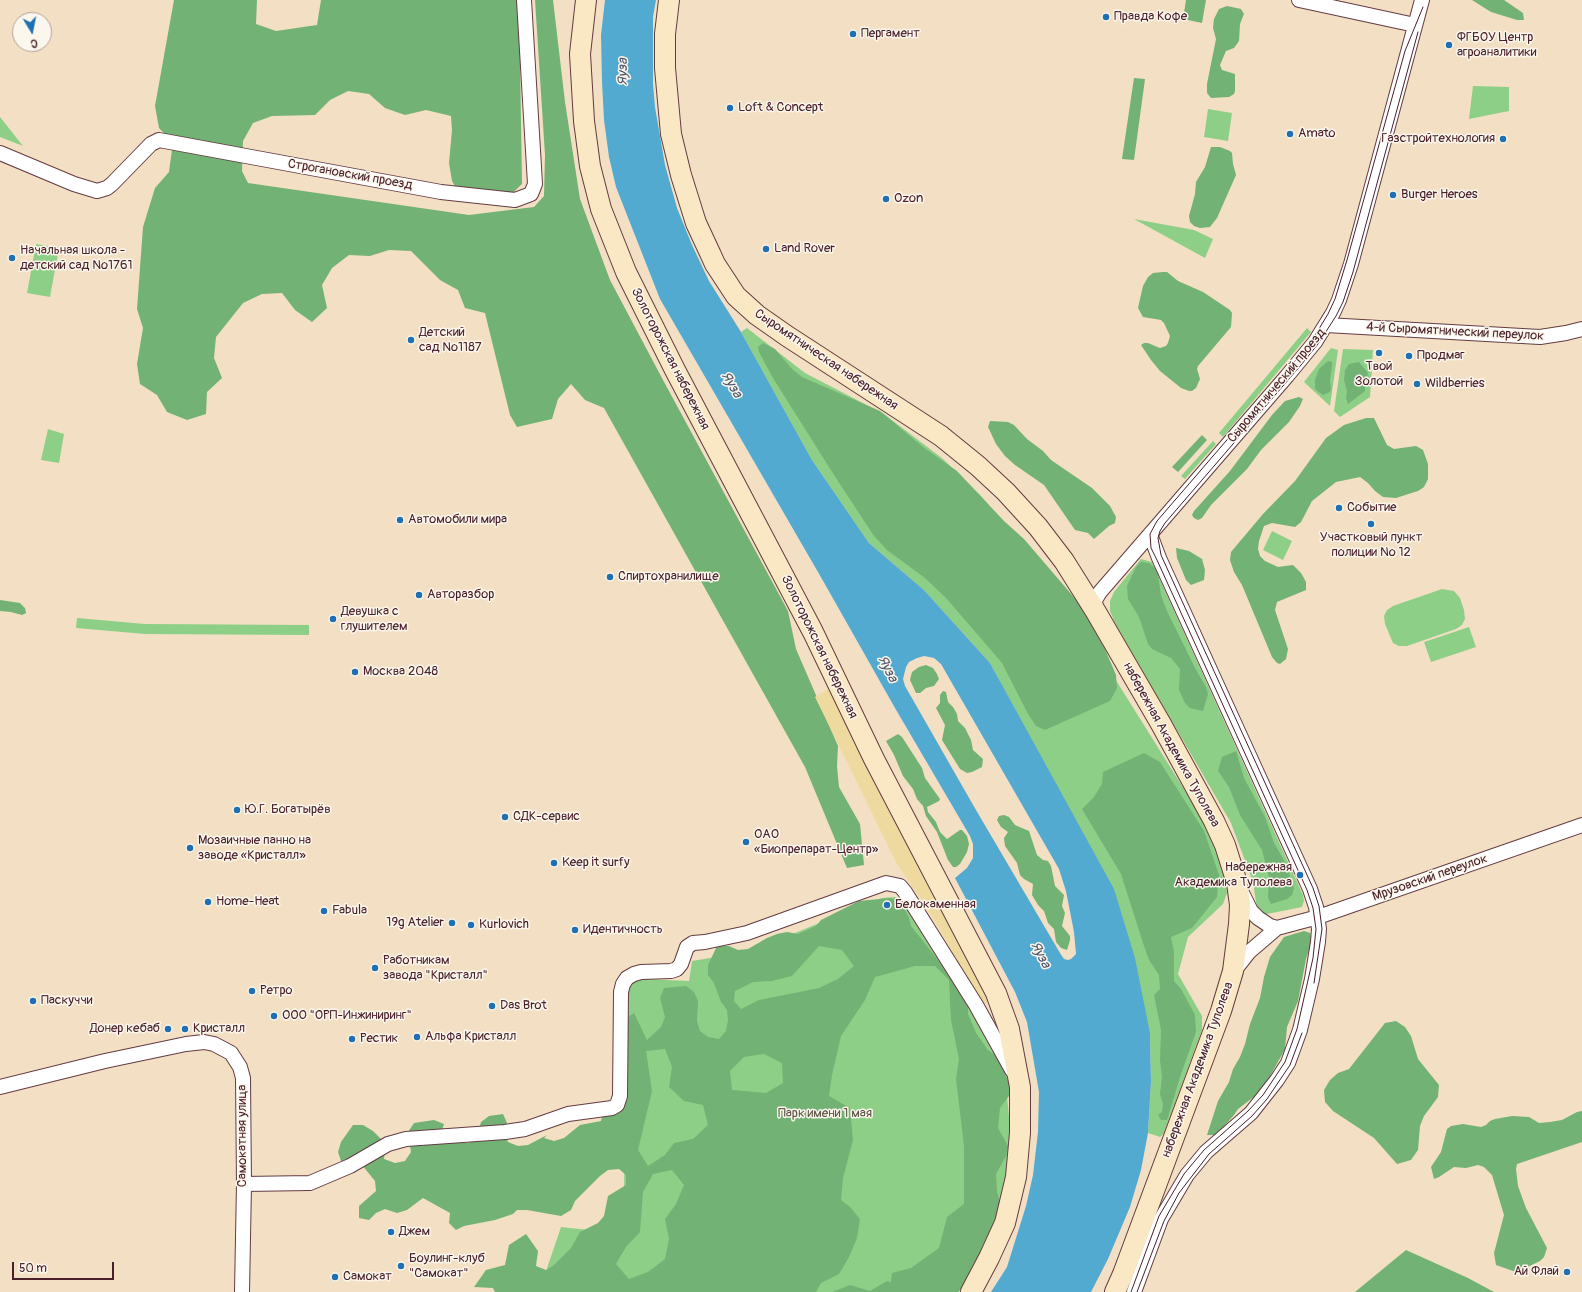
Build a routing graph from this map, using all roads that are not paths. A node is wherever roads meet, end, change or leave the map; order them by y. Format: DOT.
graph roads {
  1 [pos="524,0"];
  2 [pos="586,0"];
  3 [pos="669,0"];
  4 [pos="1299,0"];
  5 [pos="1422,0"];
  6 [pos="1415,25"];
  7 [pos="0,153"];
  8 [pos="1326,325"];
  9 [pos="1582,329"];
  10 [pos="1150,534"];
  11 [pos="1114,575"];
  12 [pos="1080,586"];
  13 [pos="1096,612"];
  14 [pos="1582,825"];
  15 [pos="1237,883"];
  16 [pos="1318,917"];
  17 [pos="1277,928"];
  18 [pos="1233,971"];
  19 [pos="996,993"];
  20 [pos="976,1006"];
  21 [pos="0,1087"];
  22 [pos="1020,1087"];
  23 [pos="244,1184"];
  24 [pos="242,1292"];
  25 [pos="971,1292"];
  26 [pos="1115,1292"];
  27 [pos="1134,1292"];
  1 -- 7 [label="street, Строгановский проезд"];
  2 -- 19 [label="main road, Золоторожская набережная"];
  3 -- 12 [label="main road, Сыромятническая набережная"];
  4 -- 6 [label="street"];
  5 -- 6 [label="street, Сыромятнический проезд"];
  6 -- 8 [label="street, Сыромятнический проезд"];
  8 -- 9 [label="street, 4-й Сыромятнический переулок"];
  8 -- 10 [label="street, Сыромятнический проезд"];
  10 -- 11 [label="street, Сыромятнический проезд"];
  10 -- 16 [label="street"];
  11 -- 12 [label="street, Сыромятнический проезд"];
  11 -- 13 [label="street, Сыромятнический проезд"];
  12 -- 13 [label="main road, Сыромятническая набережная"];
  13 -- 15 [label="main road, набережная Академика Туполева"];
  14 -- 16 [label="street, Мрузовский переулок"];
  15 -- 17 [label="street"];
  15 -- 18 [label="main road, набережная Академика Туполева"];
  16 -- 17 [label="street, Мрузовский переулок"];
  16 -- 27 [label="street"];
  17 -- 18 [label="street, Мрузовский переулок"];
  18 -- 26 [label="main road, набережная Академика Туполева"];
  19 -- 20 [label="street"];
  19 -- 22 [label="main road, Золоторожская набережная"];
  20 -- 22 [label="street"];
  20 -- 23 [label="street"];
  21 -- 23 [label="street, Самокатная улица"];
  22 -- 25 [label="main road, Золоторожская набережная"];
  23 -- 24 [label="street, Самокатная улица"];
}
